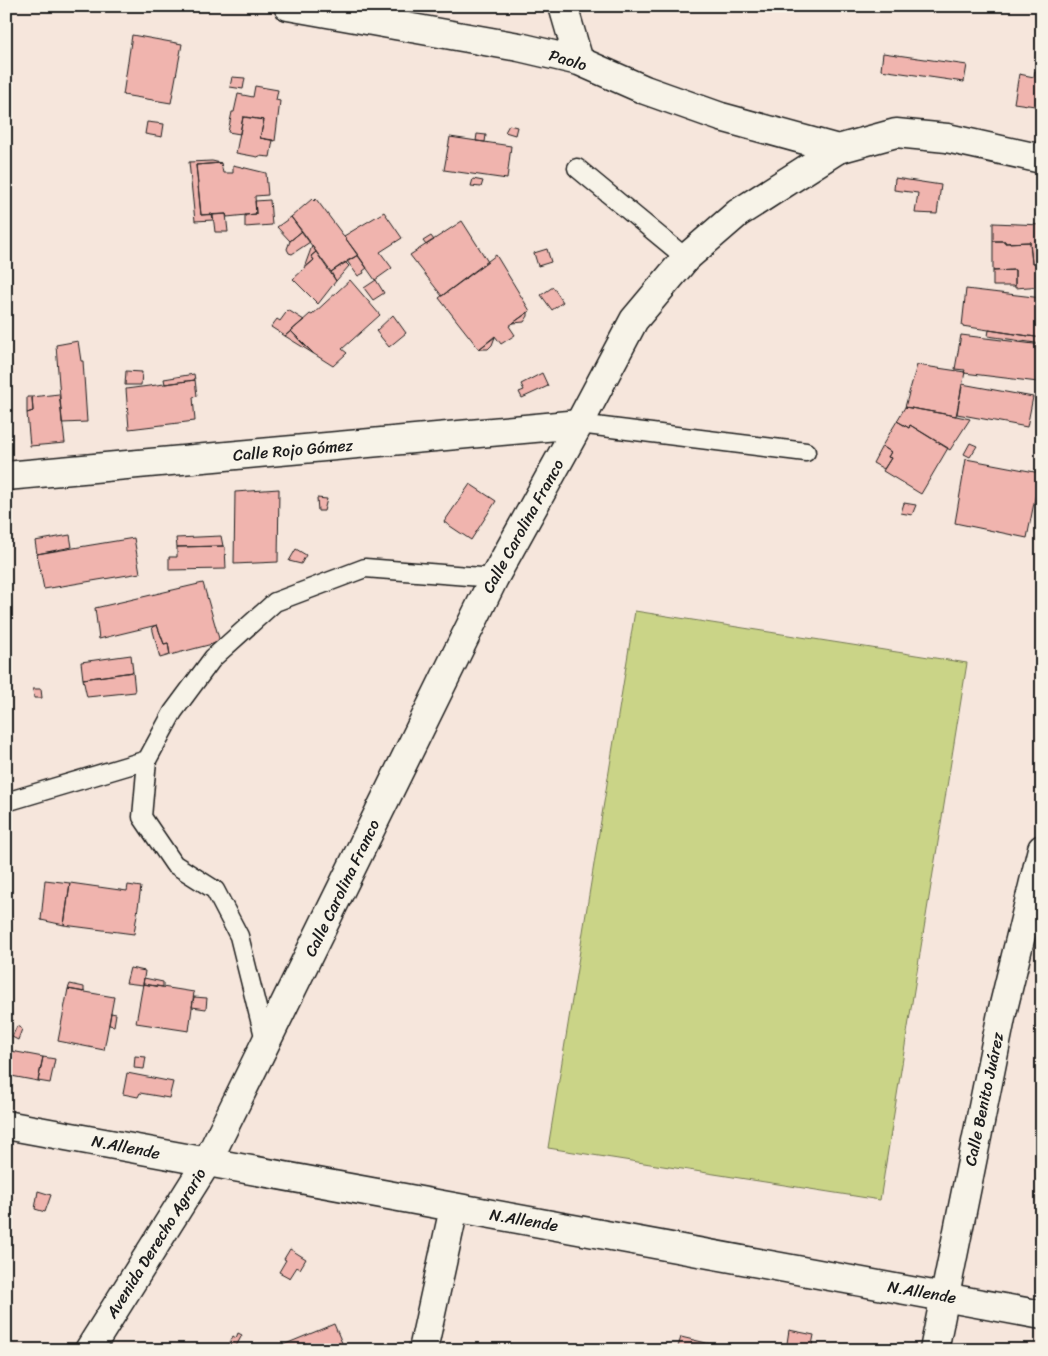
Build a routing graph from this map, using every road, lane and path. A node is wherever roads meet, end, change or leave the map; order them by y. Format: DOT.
graph roads {
  1 [pos="288,6"];
  2 [pos="563,6"];
  3 [pos="579,61"];
  4 [pos="838,149"];
  5 [pos="1042,159"];
  6 [pos="577,168"];
  7 [pos="686,258"];
  8 [pos="579,424"];
  9 [pos="806,452"];
  10 [pos="6,476"];
  11 [pos="494,578"];
  12 [pos="146,760"];
  13 [pos="6,802"];
  14 [pos="1042,849"];
  15 [pos="266,1044"];
  16 [pos="6,1125"];
  17 [pos="207,1162"];
  18 [pos="454,1208"];
  19 [pos="944,1296"];
  20 [pos="1042,1315"];
  21 [pos="89,1350"];
  22 [pos="423,1350"];
  23 [pos="934,1350"];
  1 -- 3 [label="street, Paolo"];
  2 -- 3 [label="street"];
  3 -- 4 [label="street, Paolo"];
  4 -- 5 [label="street, Calle Carolina Franco"];
  4 -- 7 [label="street, Calle Carolina Franco"];
  6 -- 7 [label="lane"];
  7 -- 8 [label="street, Calle Carolina Franco"];
  8 -- 9 [label="lane"];
  8 -- 10 [label="street, Calle Rojo Gómez"];
  8 -- 11 [label="street, Calle Carolina Franco"];
  11 -- 12 [label="lane"];
  11 -- 15 [label="street, Calle Carolina Franco"];
  12 -- 13 [label="lane"];
  12 -- 15 [label="lane"];
  14 -- 19 [label="street, Calle Benito Juárez"];
  15 -- 17 [label="street, Calle Carolina Franco"];
  16 -- 17 [label="street, N.Allende"];
  17 -- 18 [label="street, N.Allende"];
  17 -- 21 [label="street, Avenida Derecho Agrario"];
  18 -- 19 [label="street, N.Allende"];
  18 -- 22 [label="street"];
  19 -- 20 [label="street, N.Allende"];
  19 -- 23 [label="street, Calle Benito Juárez"];
}
